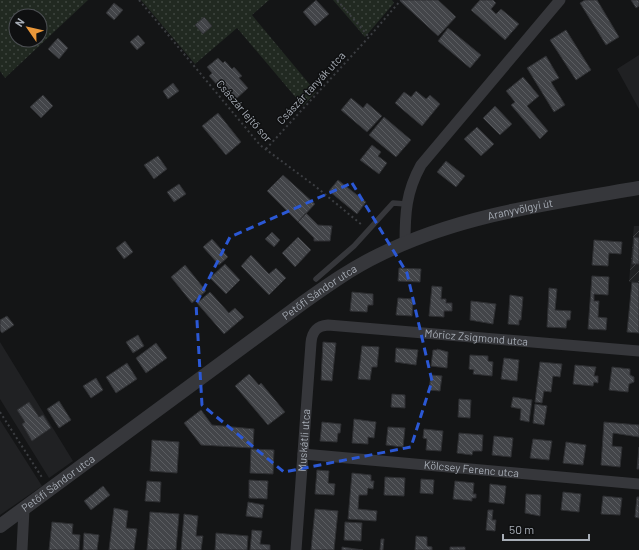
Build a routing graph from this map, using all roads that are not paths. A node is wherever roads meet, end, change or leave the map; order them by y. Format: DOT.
graph roads {
  1 [pos="560,0"];
  2 [pos="639,188"];
  3 [pos="406,204"];
  4 [pos="405,244"];
  5 [pos="316,279"];
  6 [pos="314,331"];
  7 [pos="639,351"];
  8 [pos="303,454"];
  9 [pos="639,484"];
  10 [pos="24,510"];
  11 [pos="0,526"];
  12 [pos="22,550"];
  13 [pos="296,550"];
  1 -- 3 [label="street"];
  2 -- 4 [label="street, Aranyvölgyi út"];
  3 -- 4 [label="street"];
  3 -- 5 [label="lane"];
  4 -- 10 [label="street, Petőfi Sándor utca"];
  6 -- 7 [label="street, Móricz Zsigmond utca"];
  6 -- 8 [label="street, Muskátli utca"];
  8 -- 9 [label="street, Kölcsey Ferenc utca"];
  8 -- 13 [label="street, Muskátli utca"];
  10 -- 11 [label="street, Petőfi Sándor utca"];
  10 -- 12 [label="street"];
}
